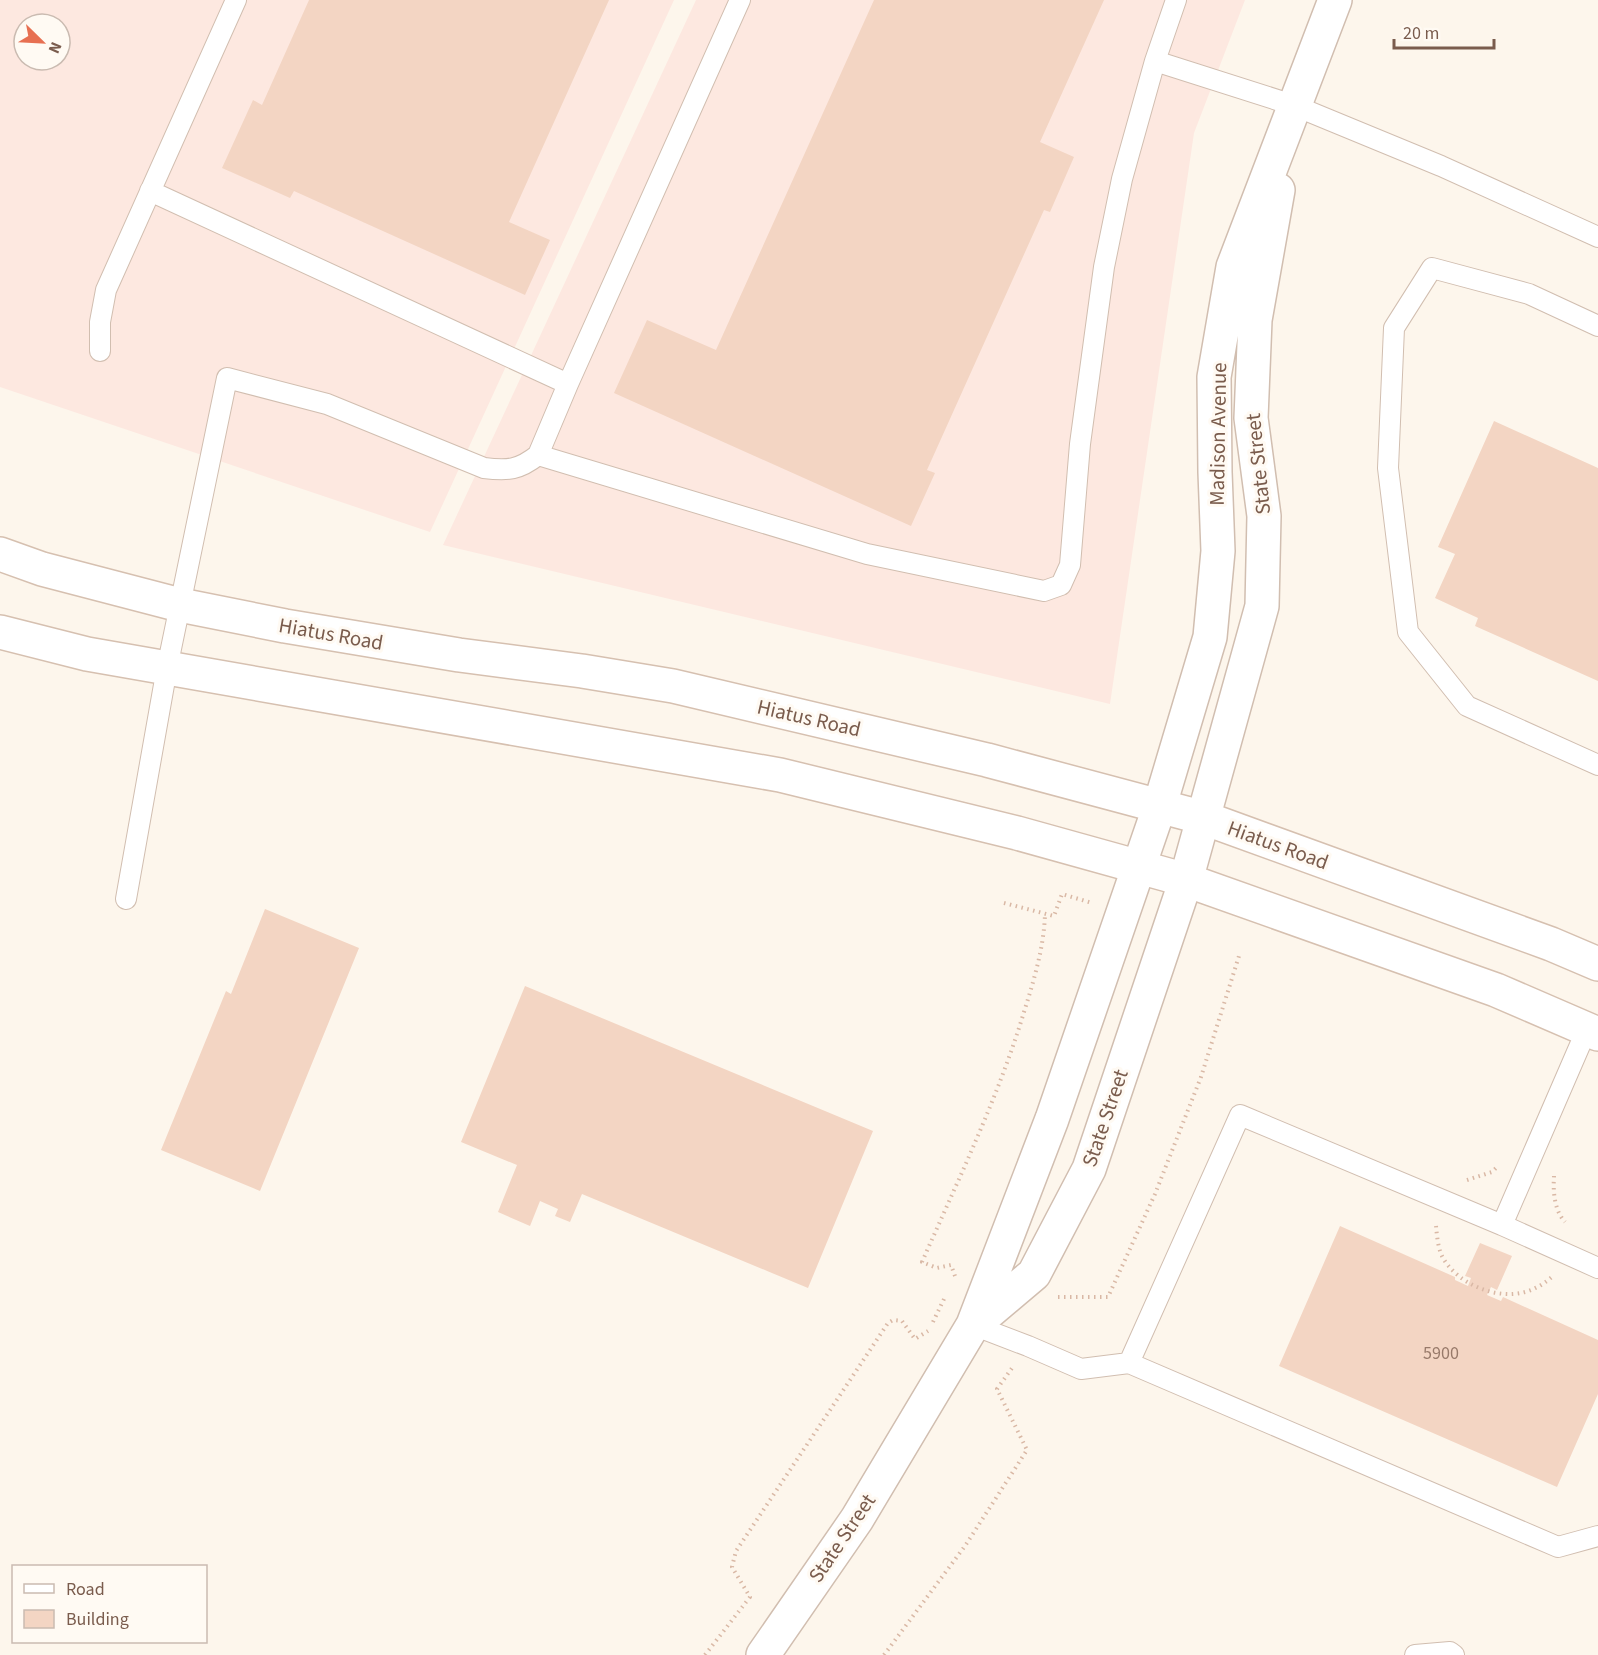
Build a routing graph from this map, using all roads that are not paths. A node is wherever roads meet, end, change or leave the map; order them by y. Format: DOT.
graph roads {
  1 [pos="236,0"];
  2 [pos="740,0"];
  3 [pos="1176,0"];
  4 [pos="1335,0"];
  5 [pos="1155,61"];
  6 [pos="1293,105"];
  7 [pos="150,191"];
  8 [pos="1598,237"];
  9 [pos="1598,326"];
  10 [pos="100,351"];
  11 [pos="568,384"];
  12 [pos="538,455"];
  13 [pos="0,554"];
  14 [pos="180,605"];
  15 [pos="0,632"];
  16 [pos="167,668"];
  17 [pos="1598,765"];
  18 [pos="1159,808"];
  19 [pos="1204,818"];
  20 [pos="1138,867"];
  21 [pos="1186,880"];
  22 [pos="126,899"];
  23 [pos="1598,964"];
  24 [pos="1592,1031"];
  25 [pos="1502,1225"];
  26 [pos="1598,1268"];
  27 [pos="973,1326"];
  28 [pos="1129,1363"];
  29 [pos="1598,1536"];
  30 [pos="763,1655"];
  31 [pos="1414,1655"];
  32 [pos="1454,1655"];
  1 -- 7 [label="lane"];
  2 -- 11 [label="lane"];
  3 -- 5 [label="lane"];
  4 -- 6 [label="main road, Madison Avenue"];
  5 -- 6 [label="lane"];
  5 -- 12 [label="lane"];
  6 -- 8 [label="lane"];
  6 -- 18 [label="main road, Madison Avenue"];
  6 -- 19 [label="main road, State Street"];
  7 -- 10 [label="lane"];
  7 -- 11 [label="lane"];
  9 -- 17 [label="lane"];
  11 -- 12 [label="lane"];
  12 -- 14 [label="lane"];
  13 -- 14 [label="main road, Hiatus Road"];
  14 -- 16 [label="lane"];
  14 -- 18 [label="main road, Hiatus Road"];
  15 -- 16 [label="main road"];
  16 -- 20 [label="main road"];
  16 -- 22 [label="lane"];
  18 -- 19 [label="main road, Hiatus Road"];
  18 -- 20 [label="main road, Madison Avenue"];
  19 -- 21 [label="main road, State Street"];
  19 -- 23 [label="main road, Hiatus Road"];
  20 -- 21 [label="main road"];
  20 -- 27 [label="main road, State Street"];
  21 -- 24 [label="main road"];
  21 -- 27 [label="main road, State Street"];
  24 -- 25 [label="lane"];
  25 -- 26 [label="lane"];
  25 -- 28 [label="lane"];
  27 -- 28 [label="lane"];
  27 -- 30 [label="main road, State Street"];
  28 -- 29 [label="lane"];
  31 -- 32 [label="lane"];
}
